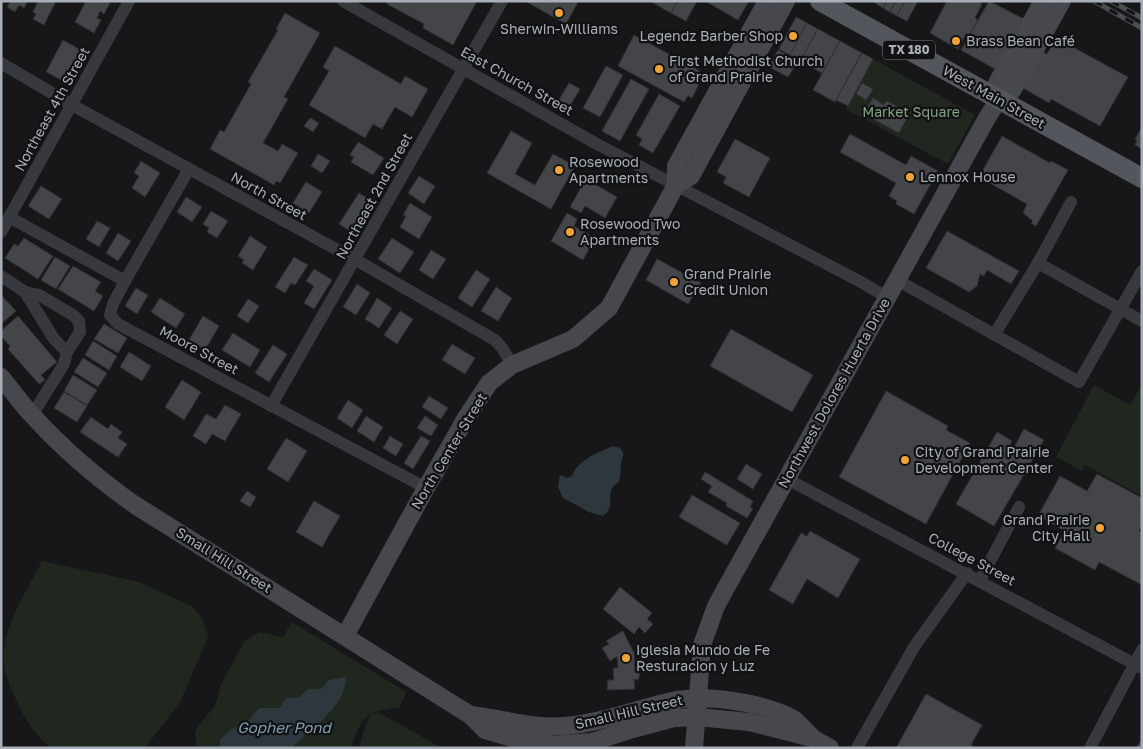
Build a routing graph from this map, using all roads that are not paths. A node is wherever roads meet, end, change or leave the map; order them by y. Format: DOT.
graph roads {
  1 [pos="129,1"];
  2 [pos="343,1"];
  3 [pos="502,1"];
  4 [pos="767,1"];
  5 [pos="786,1"];
  6 [pos="820,1"];
  7 [pos="1042,1"];
  8 [pos="1062,1"];
  9 [pos="1,63"];
  10 [pos="464,68"];
  11 [pos="998,99"];
  12 [pos="72,105"];
  13 [pos="189,169"];
  14 [pos="1142,178"];
  15 [pos="676,185"];
  16 [pos="1071,202"];
  17 [pos="9,217"];
  18 [pos="1,232"];
  19 [pos="356,260"];
  20 [pos="1038,263"];
  21 [pos="1142,271"];
  22 [pos="1,276"];
  23 [pos="897,280"];
  24 [pos="125,281"];
  25 [pos="25,292"];
  26 [pos="887,297"];
  27 [pos="1120,309"];
  28 [pos="1142,322"];
  29 [pos="994,335"];
  30 [pos="67,352"];
  31 [pos="512,365"];
  32 [pos="1,377"];
  33 [pos="272,406"];
  34 [pos="32,415"];
  35 [pos="786,479"];
  36 [pos="426,488"];
  37 [pos="1019,507"];
  38 [pos="967,573"];
  39 [pos="980,580"];
  40 [pos="345,636"];
  41 [pos="1142,650"];
  42 [pos="1138,666"];
  43 [pos="698,698"];
  44 [pos="470,716"];
  45 [pos="697,717"];
  46 [pos="812,738"];
  47 [pos="694,748"];
  48 [pos="830,748"];
  49 [pos="857,748"];
  50 [pos="1090,748"];
  1 -- 12 [label="street, Northeast 4th Street"];
  2 -- 10 [label="street, East Church Street"];
  3 -- 10 [label="street, Northeast 2nd Street"];
  4 -- 15 [label="street, North Center Street"];
  5 -- 15 [label="street, North Center Street"];
  6 -- 11 [label="main road, West Main Street / TX 180"];
  7 -- 11 [label="street"];
  8 -- 11 [label="street"];
  9 -- 12 [label="street, North Street"];
  10 -- 15 [label="street, East Church Street"];
  10 -- 19 [label="street, Northeast 2nd Street"];
  11 -- 14 [label="main road, West Main Street / TX 180"];
  11 -- 23 [label="street, Northwest Dolores Huerta Drive"];
  12 -- 13 [label="street, North Street"];
  12 -- 17 [label="street, Northeast 4th Street"];
  13 -- 19 [label="street, North Street"];
  13 -- 24 [label="street"];
  15 -- 26 [label="street, East Church Street"];
  15 -- 31 [label="street, North Center Street"];
  16 -- 20 [label="street"];
  17 -- 18 [label="street, Northeast 4th Street"];
  17 -- 24 [label="street"];
  19 -- 31 [label="street, North Street"];
  19 -- 33 [label="street, Northeast 2nd Street"];
  20 -- 27 [label="street"];
  20 -- 29 [label="street"];
  21 -- 27 [label="street"];
  22 -- 25 [label="street"];
  23 -- 26 [label="street, Northwest Dolores Huerta Drive"];
  23 -- 29 [label="street"];
  24 -- 33 [label="street, Moore Street"];
  25 -- 30 [label="street"];
  25 -- 30 [label="street"];
  26 -- 35 [label="street, Northwest Dolores Huerta Drive"];
  27 -- 28 [label="street"];
  27 -- 29 [label="street"];
  30 -- 34 [label="street"];
  31 -- 36 [label="street, North Center Street"];
  32 -- 34 [label="street, Small Hill Street"];
  33 -- 36 [label="street, Moore Street"];
  34 -- 40 [label="street, Small Hill Street"];
  35 -- 38 [label="street, College Street"];
  35 -- 43 [label="street, Northwest Dolores Huerta Drive"];
  36 -- 40 [label="street, North Center Street"];
  37 -- 39 [label="street"];
  38 -- 39 [label="street, College Street"];
  38 -- 49 [label="street"];
  39 -- 42 [label="street, College Street"];
  40 -- 44 [label="street, Small Hill Street"];
  41 -- 42 [label="street"];
  42 -- 50 [label="street"];
  43 -- 44 [label="street, Small Hill Street"];
  43 -- 45 [label="street, Northwest Dolores Huerta Drive"];
  43 -- 46 [label="street, Small Hill Street"];
  44 -- 45 [label="street, Small Hill Street"];
  45 -- 46 [label="street, Small Hill Street"];
  45 -- 47 [label="street, Northwest Dolores Huerta Drive"];
  46 -- 48 [label="street"];
}
